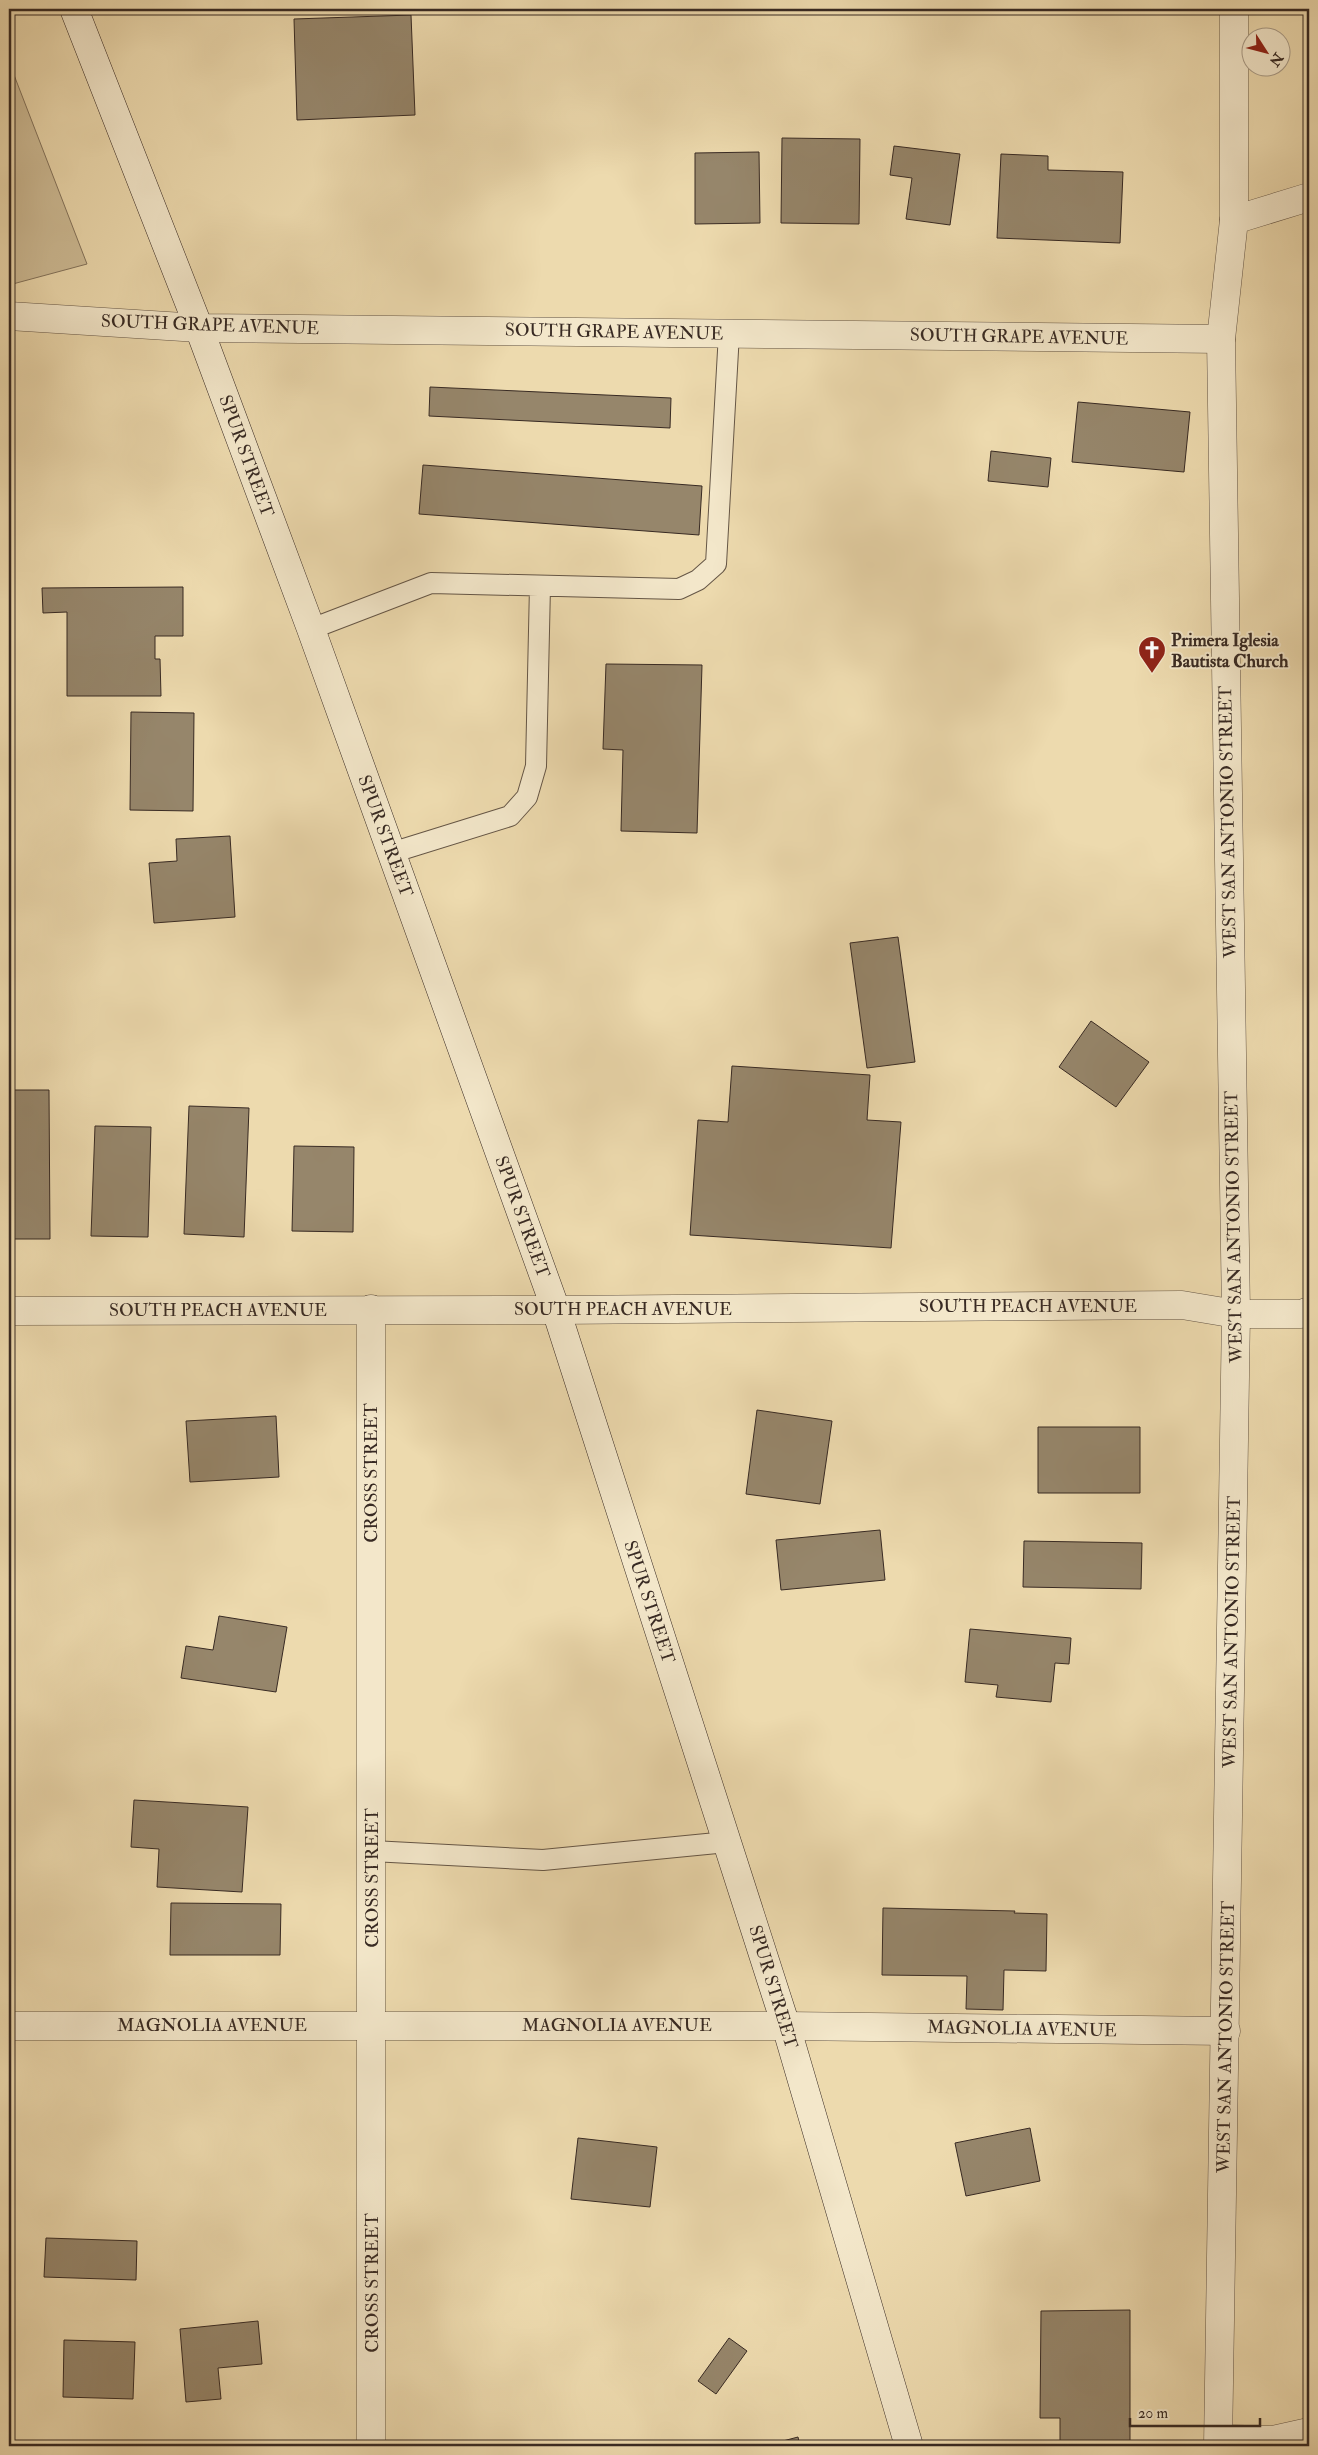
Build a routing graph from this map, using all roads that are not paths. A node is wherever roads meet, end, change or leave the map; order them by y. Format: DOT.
graph roads {
  1 [pos="74,9"];
  2 [pos="1234,9"];
  3 [pos="1309,197"];
  4 [pos="1234,220"];
  5 [pos="9,316"];
  6 [pos="199,328"];
  7 [pos="729,333"];
  8 [pos="1221,339"];
  9 [pos="540,586"];
  10 [pos="311,629"];
  11 [pos="392,853"];
  12 [pos="371,1309"];
  13 [pos="556,1310"];
  14 [pos="9,1311"];
  15 [pos="1309,1312"];
  16 [pos="1236,1314"];
  17 [pos="727,1842"];
  18 [pos="372,1851"];
  19 [pos="372,2025"];
  20 [pos="9,2026"];
  21 [pos="786,2026"];
  22 [pos="1226,2031"];
  23 [pos="1309,2432"];
  24 [pos="1218,2443"];
  25 [pos="371,2446"];
  26 [pos="909,2446"];
  1 -- 6 [label="street, SPUR STREET"];
  2 -- 4 [label="street, WEST SAN ANTONIO STREET"];
  3 -- 4 [label="street"];
  4 -- 8 [label="street, WEST SAN ANTONIO STREET"];
  5 -- 6 [label="street, SOUTH GRAPE AVENUE"];
  6 -- 7 [label="street, SOUTH GRAPE AVENUE"];
  6 -- 10 [label="street, SPUR STREET"];
  7 -- 8 [label="street, SOUTH GRAPE AVENUE"];
  7 -- 9 [label="lane"];
  8 -- 16 [label="street, WEST SAN ANTONIO STREET"];
  9 -- 10 [label="lane"];
  9 -- 11 [label="lane"];
  10 -- 11 [label="street, SPUR STREET"];
  11 -- 13 [label="street, SPUR STREET"];
  12 -- 13 [label="street, SOUTH PEACH AVENUE"];
  12 -- 14 [label="street, SOUTH PEACH AVENUE"];
  12 -- 18 [label="street, CROSS STREET"];
  13 -- 16 [label="street, SOUTH PEACH AVENUE"];
  13 -- 17 [label="street, SPUR STREET"];
  15 -- 16 [label="street, SOUTH PEACH AVENUE"];
  16 -- 22 [label="street, WEST SAN ANTONIO STREET"];
  17 -- 18 [label="lane"];
  17 -- 21 [label="street, SPUR STREET"];
  18 -- 19 [label="street, CROSS STREET"];
  19 -- 20 [label="street, MAGNOLIA AVENUE"];
  19 -- 21 [label="street, MAGNOLIA AVENUE"];
  19 -- 25 [label="street, CROSS STREET"];
  21 -- 22 [label="street, MAGNOLIA AVENUE"];
  21 -- 26 [label="street, SPUR STREET"];
  22 -- 24 [label="street, WEST SAN ANTONIO STREET"];
  23 -- 24 [label="street"];
}
